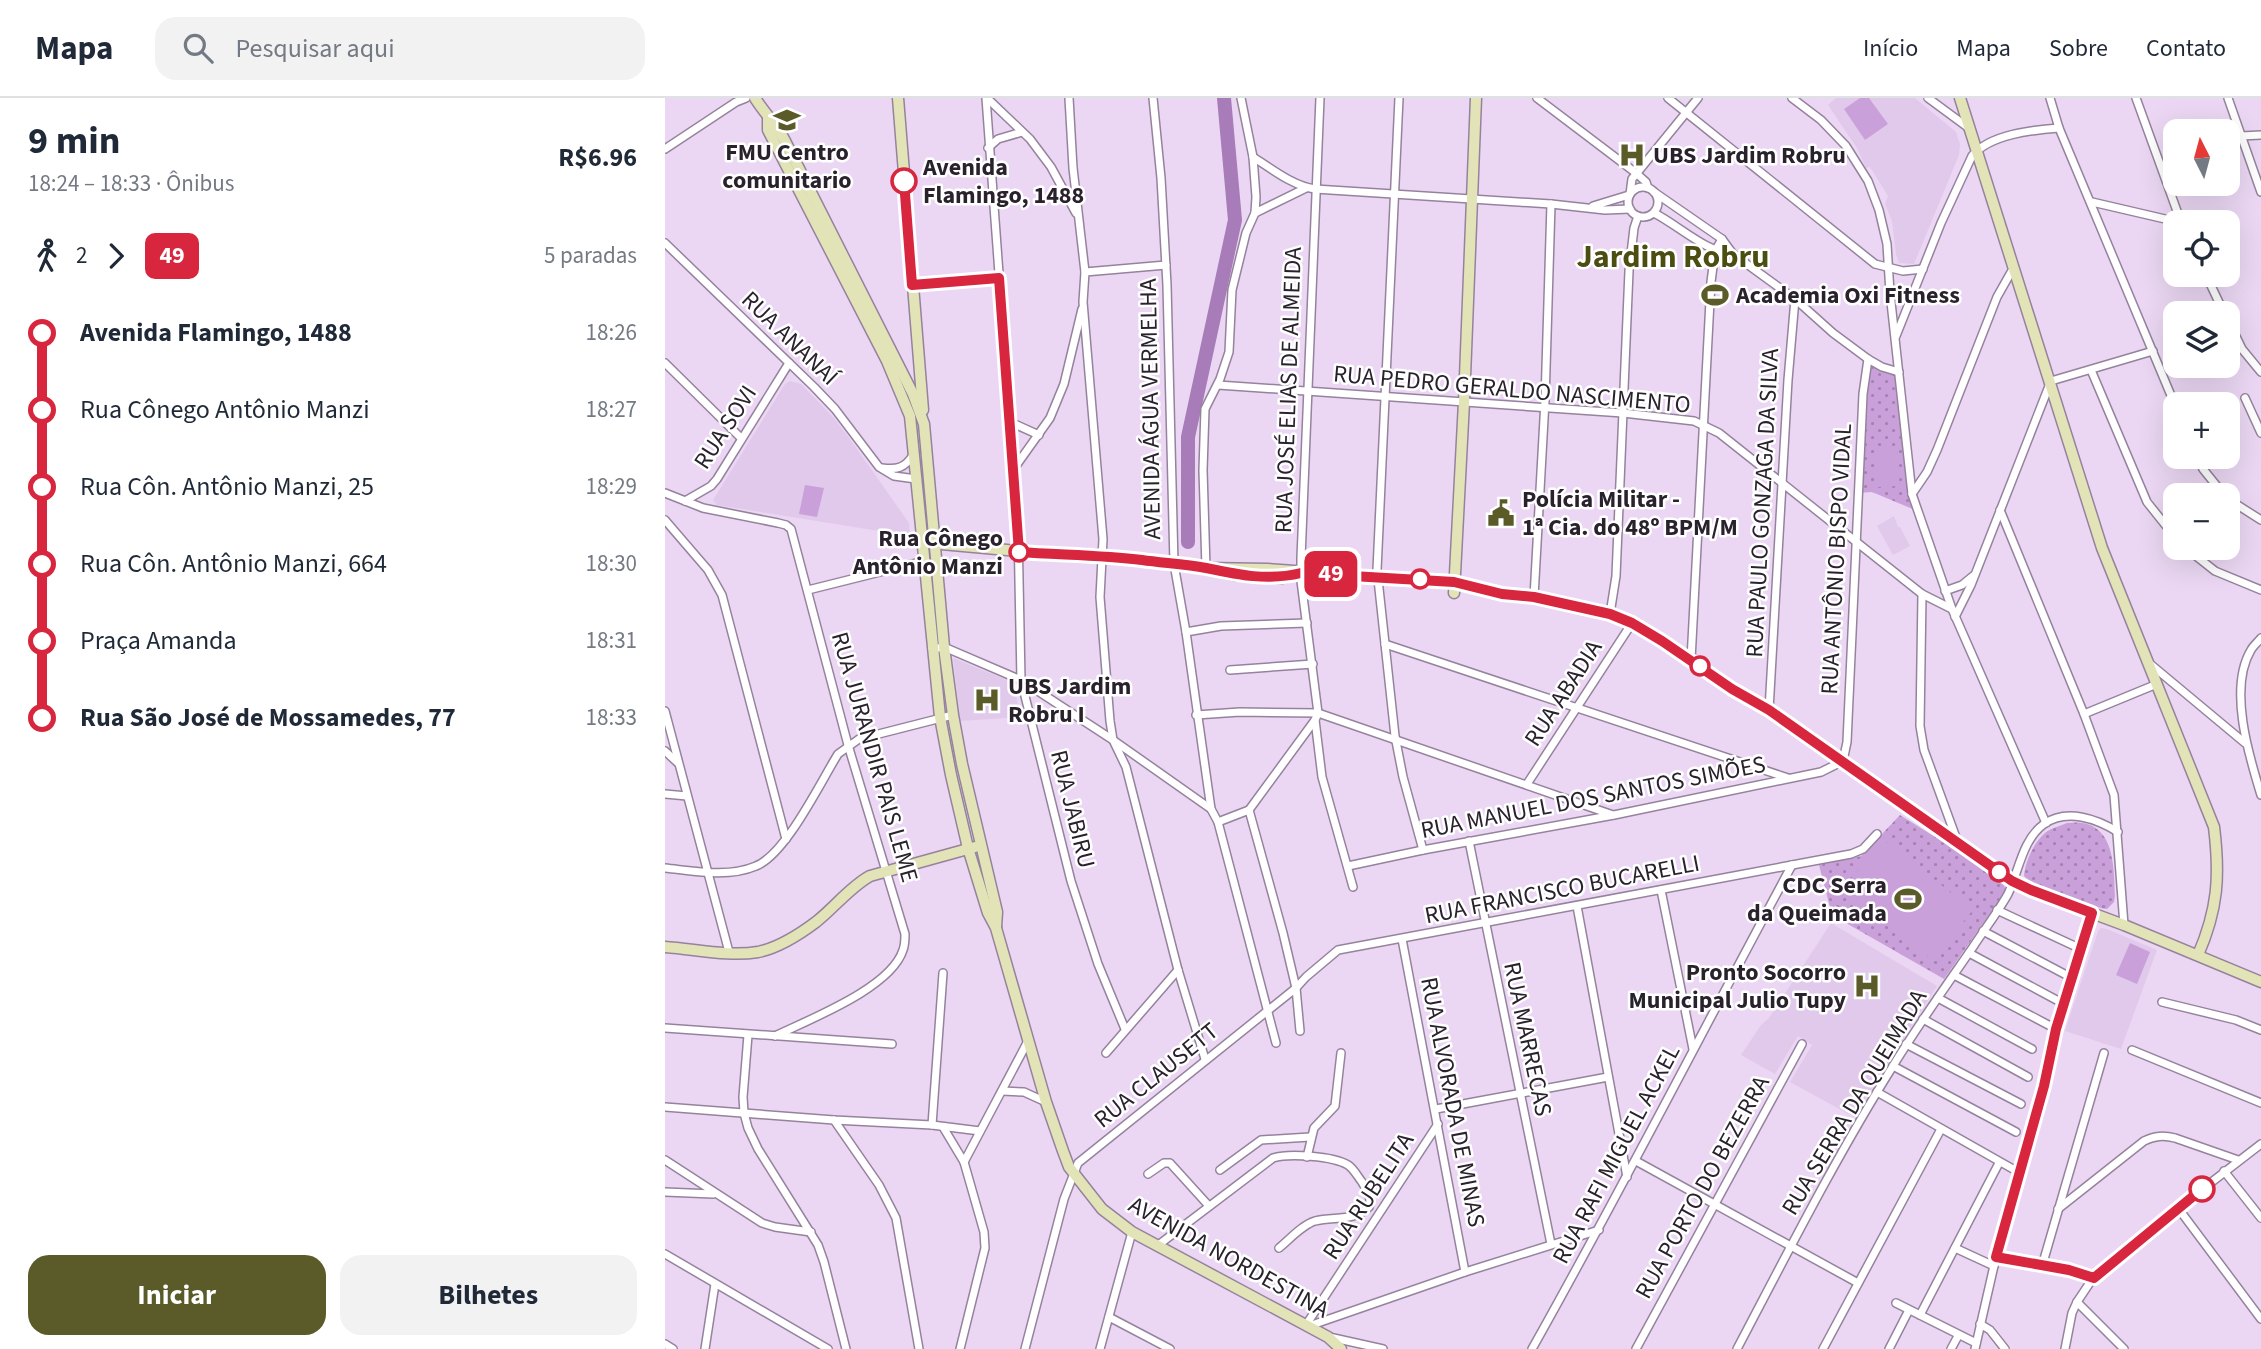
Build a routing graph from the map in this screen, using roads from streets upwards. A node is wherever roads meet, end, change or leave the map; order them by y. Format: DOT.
graph roads {
  1 [pos="746,98"];
  2 [pos="755,98"];
  3 [pos="898,98"];
  4 [pos="986,98"];
  5 [pos="1069,98"];
  6 [pos="1153,98"];
  7 [pos="1241,98"];
  8 [pos="1319,98"];
  9 [pos="1398,98"];
  10 [pos="1476,98"];
  11 [pos="1537,98"];
  12 [pos="1668,98"];
  13 [pos="1697,98"];
  14 [pos="1793,98"];
  15 [pos="1928,98"];
  16 [pos="1960,98"];
  17 [pos="2050,98"];
  18 [pos="2136,98"];
  19 [pos="2228,98"];
  20 [pos="1685,112"];
  21 [pos="2059,128"];
  22 [pos="1971,130"];
  23 [pos="1022,131"];
  24 [pos="2261,135"];
  25 [pos="2241,136"];
  26 [pos="988,148"];
  27 [pos="665,149"];
  28 [pos="1977,150"];
  29 [pos="1253,157"];
  30 [pos="1636,173"];
  31 [pos="1306,188"];
  32 [pos="1315,189"];
  33 [pos="1651,190"];
  34 [pos="2261,191"];
  35 [pos="1394,194"];
  36 [pos="1630,195"];
  37 [pos="1472,199"];
  38 [pos="2092,202"];
  39 [pos="1551,204"];
  40 [pos="1589,208"];
  41 [pos="1630,209"];
  42 [pos="2175,210"];
  43 [pos="1255,213"];
  44 [pos="1654,213"];
  45 [pos="1077,215"];
  46 [pos="1638,216"];
  47 [pos="2163,218"];
  48 [pos="1722,239"];
  49 [pos="665,243"];
  50 [pos="1715,251"];
  51 [pos="1733,254"];
  52 [pos="1166,265"];
  53 [pos="2014,267"];
  54 [pos="1888,268"];
  55 [pos="1923,269"];
  56 [pos="1085,272"];
  57 [pos="999,278"];
  58 [pos="912,285"];
  59 [pos="1795,299"];
  60 [pos="1083,302"];
  61 [pos="1895,339"];
  62 [pos="2240,345"];
  63 [pos="2153,351"];
  64 [pos="918,359"];
  65 [pos="1868,359"];
  66 [pos="665,363"];
  67 [pos="789,363"];
  68 [pos="2091,370"];
  69 [pos="1899,372"];
  70 [pos="2261,372"];
  71 [pos="898,374"];
  72 [pos="2051,382"];
  73 [pos="1218,385"];
  74 [pos="1306,391"];
  75 [pos="2170,392"];
  76 [pos="1384,397"];
  77 [pos="2245,398"];
  78 [pos="1464,402"];
  79 [pos="1545,408"];
  80 [pos="1623,413"];
  81 [pos="1010,422"];
  82 [pos="924,424"];
  83 [pos="1703,425"];
  84 [pos="2261,433"];
  85 [pos="1039,435"];
  86 [pos="741,438"];
  87 [pos="914,455"];
  88 [pos="879,467"];
  89 [pos="2203,469"];
  90 [pos="1013,470"];
  91 [pos="916,479"];
  92 [pos="2214,483"];
  93 [pos="1783,484"];
  94 [pos="665,493"];
  95 [pos="1912,494"];
  96 [pos="685,501"];
  97 [pos="2240,507"];
  98 [pos="2000,510"];
  99 [pos="665,520"];
  100 [pos="2261,520"];
  101 [pos="2163,524"];
  102 [pos="1857,542"];
  103 [pos="922,543"];
  104 [pos="936,544"];
  105 [pos="1019,552"];
  106 [pos="1102,555"];
  107 [pos="2201,560"];
  108 [pos="924,561"];
  109 [pos="1174,564"];
  110 [pos="1206,568"];
  111 [pos="1301,573"];
  112 [pos="1973,575"];
  113 [pos="1378,576"];
  114 [pos="1454,582"];
  115 [pos="808,590"];
  116 [pos="2261,590"];
  117 [pos="1945,591"];
  118 [pos="1454,593"];
  119 [pos="1922,594"];
  120 [pos="1534,597"];
  121 [pos="1953,613"];
  122 [pos="1610,614"];
  123 [pos="1307,623"];
  124 [pos="1632,623"];
  125 [pos="1186,632"];
  126 [pos="2261,638"];
  127 [pos="1385,644"];
  128 [pos="944,647"];
  129 [pos="932,649"];
  130 [pos="1691,660"];
  131 [pos="2148,663"];
  132 [pos="1313,664"];
  133 [pos="1230,670"];
  134 [pos="1021,680"];
  135 [pos="2157,684"];
  136 [pos="1576,706"];
  137 [pos="1769,710"];
  138 [pos="665,711"];
  139 [pos="2084,714"];
  140 [pos="953,715"];
  141 [pos="1196,715"];
  142 [pos="1316,716"];
  143 [pos="940,717"];
  144 [pos="1114,740"];
  145 [pos="1396,741"];
  146 [pos="2245,743"];
  147 [pos="848,745"];
  148 [pos="665,751"];
  149 [pos="1843,761"];
  150 [pos="678,763"];
  151 [pos="1789,778"];
  152 [pos="1527,784"];
  153 [pos="665,794"];
  154 [pos="2261,795"];
  155 [pos="687,796"];
  156 [pos="1211,809"];
  157 [pos="1249,810"];
  158 [pos="1614,815"];
  159 [pos="1218,822"];
  160 [pos="2046,823"];
  161 [pos="2118,832"];
  162 [pos="1877,834"];
  163 [pos="786,839"];
  164 [pos="1469,841"];
  165 [pos="1958,843"];
  166 [pos="981,846"];
  167 [pos="968,848"];
  168 [pos="1423,850"];
  169 [pos="1792,865"];
  170 [pos="1348,866"];
  171 [pos="665,868"];
  172 [pos="887,870"];
  173 [pos="708,872"];
  174 [pos="2012,881"];
  175 [pos="1353,887"];
  176 [pos="1661,890"];
  177 [pos="1577,906"];
  178 [pos="1997,910"];
  179 [pos="2092,913"];
  180 [pos="1485,923"];
  181 [pos="2124,925"];
  182 [pos="996,928"];
  183 [pos="1983,931"];
  184 [pos="1402,939"];
  185 [pos="665,947"];
  186 [pos="2081,949"];
  187 [pos="729,952"];
  188 [pos="1969,953"];
  189 [pos="2198,955"];
  190 [pos="1178,970"];
  191 [pos="943,973"];
  192 [pos="1954,975"];
  193 [pos="2072,978"];
  194 [pos="2261,982"];
  195 [pos="1296,988"];
  196 [pos="1938,998"];
  197 [pos="2162,1002"];
  198 [pos="2064,1004"];
  199 [pos="1268,1011"];
  200 [pos="1923,1019"];
  201 [pos="665,1028"];
  202 [pos="1125,1029"];
  203 [pos="2056,1029"];
  204 [pos="2261,1030"];
  205 [pos="1300,1031"];
  206 [pos="748,1035"];
  207 [pos="775,1036"];
  208 [pos="1028,1041"];
  209 [pos="1276,1043"];
  210 [pos="892,1044"];
  211 [pos="1802,1044"];
  212 [pos="1906,1044"];
  213 [pos="1693,1049"];
  214 [pos="2032,1049"];
  215 [pos="2132,1050"];
  216 [pos="1106,1052"];
  217 [pos="1341,1053"];
  218 [pos="2103,1053"];
  219 [pos="1205,1059"];
  220 [pos="1892,1066"];
  221 [pos="1608,1077"];
  222 [pos="2028,1077"];
  223 [pos="1002,1091"];
  224 [pos="1877,1092"];
  225 [pos="1521,1094"];
  226 [pos="1046,1102"];
  227 [pos="2261,1103"];
  228 [pos="2021,1104"];
  229 [pos="665,1107"];
  230 [pos="1436,1109"];
  231 [pos="744,1113"];
  232 [pos="834,1120"];
  233 [pos="1438,1124"];
  234 [pos="932,1125"];
  235 [pos="943,1127"];
  236 [pos="1941,1129"];
  237 [pos="980,1131"];
  238 [pos="2016,1132"];
  239 [pos="1310,1137"];
  240 [pos="2261,1144"];
  241 [pos="1307,1157"];
  242 [pos="665,1160"];
  243 [pos="2238,1160"];
  244 [pos="1636,1161"];
  245 [pos="964,1162"];
  246 [pos="1999,1163"];
  247 [pos="1220,1170"];
  248 [pos="2224,1171"];
  249 [pos="1073,1172"];
  250 [pos="2020,1173"];
  251 [pos="1148,1174"];
  252 [pos="1627,1177"];
  253 [pos="665,1192"];
  254 [pos="716,1194"];
  255 [pos="1714,1204"];
  256 [pos="1209,1206"];
  257 [pos="2178,1208"];
  258 [pos="2057,1210"];
  259 [pos="2261,1218"];
  260 [pos="1599,1230"];
  261 [pos="811,1232"];
  262 [pos="1132,1232"];
  263 [pos="1551,1244"];
  264 [pos="1157,1246"];
  265 [pos="1791,1247"];
  266 [pos="1279,1248"];
  267 [pos="1955,1248"];
  268 [pos="665,1254"];
  269 [pos="1996,1257"];
  270 [pos="1994,1266"];
  271 [pos="2042,1266"];
  272 [pos="1465,1272"];
  273 [pos="2094,1278"];
  274 [pos="1858,1283"];
  275 [pos="715,1284"];
  276 [pos="2077,1302"];
  277 [pos="1896,1303"];
  278 [pos="1909,1310"];
  279 [pos="1920,1315"];
  280 [pos="1109,1317"];
  281 [pos="2261,1318"];
  282 [pos="1980,1324"];
  283 [pos="1308,1326"];
  284 [pos="1958,1336"];
  285 [pos="1328,1337"];
  286 [pos="665,1344"];
  287 [pos="1975,1346"];
  288 [pos="1380,1348"];
  289 [pos="673,1349"];
  290 [pos="705,1349"];
  291 [pos="828,1349"];
  292 [pos="846,1349"];
  293 [pos="919,1349"];
  294 [pos="960,1349"];
  295 [pos="1025,1349"];
  296 [pos="1100,1349"];
  297 [pos="1170,1349"];
  298 [pos="1341,1349"];
  299 [pos="1361,1349"];
  300 [pos="1532,1349"];
  301 [pos="1636,1349"];
  302 [pos="1737,1349"];
  303 [pos="1823,1349"];
  304 [pos="1889,1349"];
  305 [pos="1951,1349"];
  306 [pos="2005,1349"];
  307 [pos="2065,1349"];
  308 [pos="2124,1349"];
  1 -- 27 [label="street"];
  2 -- 71 [label="street, AVENIDA NORDESTINA"];
  3 -- 58 [label="street"];
  4 -- 23 [label="street"];
  4 -- 26 [label="street, RUA JABIRU"];
  5 -- 45 [label="street"];
  6 -- 52 [label="street, AVENIDA ÁGUA VERMELHA"];
  7 -- 29 [label="street"];
  8 -- 32 [label="street, RUA JOSÉ ELIAS DE ALMEIDA"];
  9 -- 35 [label="street"];
  10 -- 37 [label="street"];
  11 -- 30 [label="street"];
  12 -- 20 [label="street"];
  13 -- 20 [label="street"];
  14 -- 54 [label="street"];
  15 -- 22 [label="street"];
  16 -- 22 [label="street"];
  17 -- 21 [label="street"];
  18 -- 42 [label="street"];
  19 -- 25 [label="street"];
  20 -- 30 [label="street"];
  20 -- 54 [label="street"];
  21 -- 28 [label="street"];
  21 -- 38 [label="street"];
  22 -- 28 [label="street"];
  23 -- 26 [label="street"];
  23 -- 45 [label="street"];
  24 -- 25 [label="street"];
  25 -- 34 [label="street"];
  26 -- 57 [label="street, RUA JABIRU"];
  28 -- 53 [label="street"];
  28 -- 55 [label="street"];
  29 -- 31 [label="street"];
  29 -- 43 [label="street"];
  30 -- 33 [label="street"];
  30 -- 36 [label="street"];
  31 -- 32 [label="street"];
  31 -- 43 [label="street"];
  32 -- 35 [label="street"];
  32 -- 74 [label="street, RUA JOSÉ ELIAS DE ALMEIDA"];
  33 -- 36 [label="street"];
  33 -- 44 [label="street"];
  33 -- 48 [label="street"];
  35 -- 37 [label="street"];
  35 -- 76 [label="street"];
  36 -- 40 [label="street"];
  36 -- 41 [label="street"];
  37 -- 39 [label="street"];
  37 -- 78 [label="street"];
  38 -- 47 [label="street"];
  38 -- 63 [label="street"];
  39 -- 40 [label="street"];
  39 -- 79 [label="street"];
  40 -- 41 [label="street"];
  41 -- 46 [label="street"];
  43 -- 73 [label="street"];
  44 -- 46 [label="street"];
  44 -- 50 [label="street"];
  45 -- 56 [label="street"];
  46 -- 80 [label="street"];
  48 -- 50 [label="street"];
  48 -- 51 [label="street"];
  49 -- 67 [label="street, RUA ANANAÍ"];
  50 -- 51 [label="street"];
  50 -- 83 [label="street"];
  51 -- 59 [label="street"];
  52 -- 56 [label="street"];
  52 -- 109 [label="street, AVENIDA ÁGUA VERMELHA"];
  53 -- 72 [label="street"];
  53 -- 95 [label="street"];
  54 -- 55 [label="street"];
  54 -- 61 [label="street"];
  55 -- 61 [label="street"];
  56 -- 60 [label="street"];
  57 -- 58 [label="street"];
  57 -- 81 [label="street, RUA JABIRU"];
  58 -- 64 [label="street"];
  59 -- 65 [label="street"];
  59 -- 93 [label="street, RUA PAULO GONZAGA DA SILVA"];
  60 -- 85 [label="street"];
  60 -- 106 [label="street"];
  61 -- 69 [label="street"];
  62 -- 70 [label="street"];
  63 -- 68 [label="street"];
  63 -- 75 [label="street"];
  64 -- 71 [label="street"];
  64 -- 82 [label="street"];
  65 -- 69 [label="street"];
  65 -- 102 [label="street, RUA ANTÔNIO BISPO VIDAL"];
  66 -- 86 [label="street"];
  67 -- 86 [label="street, RUA SOVI"];
  67 -- 88 [label="street, RUA ANANAÍ"];
  68 -- 72 [label="street"];
  68 -- 101 [label="street"];
  69 -- 95 [label="street"];
  71 -- 82 [label="street, AVENIDA NORDESTINA"];
  71 -- 87 [label="street, AVENIDA NORDESTINA"];
  72 -- 98 [label="street"];
  72 -- 131 [label="street"];
  73 -- 74 [label="street, RUA PEDRO GERALDO NASCIMENTO"];
  73 -- 110 [label="street"];
  74 -- 76 [label="street, RUA PEDRO GERALDO NASCIMENTO"];
  74 -- 111 [label="street, RUA JOSÉ ELIAS DE ALMEIDA"];
  76 -- 78 [label="street, RUA PEDRO GERALDO NASCIMENTO"];
  76 -- 113 [label="street"];
  77 -- 84 [label="street"];
  78 -- 79 [label="street, RUA PEDRO GERALDO NASCIMENTO"];
  78 -- 114 [label="street"];
  79 -- 80 [label="street, RUA PEDRO GERALDO NASCIMENTO"];
  79 -- 120 [label="street"];
  80 -- 83 [label="street, RUA PEDRO GERALDO NASCIMENTO"];
  80 -- 122 [label="street"];
  81 -- 85 [label="street"];
  81 -- 90 [label="street, RUA JABIRU"];
  82 -- 104 [label="street, AVENIDA NORDESTINA"];
  83 -- 93 [label="street, RUA PEDRO GERALDO NASCIMENTO"];
  83 -- 130 [label="street"];
  85 -- 90 [label="street"];
  86 -- 96 [label="street, RUA SOVI"];
  87 -- 88 [label="street"];
  87 -- 91 [label="street, AVENIDA NORDESTINA"];
  88 -- 91 [label="street"];
  89 -- 92 [label="street"];
  90 -- 105 [label="street, RUA JABIRU"];
  91 -- 103 [label="street, AVENIDA NORDESTINA"];
  93 -- 102 [label="street, RUA PEDRO GERALDO NASCIMENTO"];
  93 -- 137 [label="street, RUA PAULO GONZAGA DA SILVA"];
  94 -- 96 [label="street"];
  95 -- 117 [label="street"];
  96 -- 115 [label="street, RUA JURANDIR PAIS LEME"];
  97 -- 100 [label="street"];
  98 -- 112 [label="street"];
  98 -- 139 [label="street"];
  99 -- 163 [label="street"];
  102 -- 119 [label="street, RUA PEDRO GERALDO NASCIMENTO"];
  102 -- 149 [label="street, RUA ANTÔNIO BISPO VIDAL"];
  103 -- 104 [label="street"];
  103 -- 108 [label="street, AVENIDA NORDESTINA"];
  104 -- 105 [label="street"];
  104 -- 128 [label="street, AVENIDA NORDESTINA"];
  105 -- 106 [label="street"];
  105 -- 134 [label="street, RUA JABIRU"];
  106 -- 109 [label="street"];
  106 -- 144 [label="street"];
  107 -- 116 [label="street"];
  108 -- 115 [label="street"];
  108 -- 129 [label="street, AVENIDA NORDESTINA"];
  109 -- 110 [label="street"];
  109 -- 125 [label="street, AVENIDA ÁGUA VERMELHA"];
  110 -- 111 [label="street"];
  111 -- 113 [label="street"];
  111 -- 123 [label="street, RUA JOSÉ ELIAS DE ALMEIDA"];
  112 -- 117 [label="street"];
  112 -- 121 [label="street"];
  113 -- 114 [label="street"];
  113 -- 127 [label="street"];
  114 -- 118 [label="street"];
  114 -- 120 [label="street"];
  115 -- 147 [label="street, RUA JURANDIR PAIS LEME"];
  117 -- 121 [label="street"];
  119 -- 121 [label="street, RUA PEDRO GERALDO NASCIMENTO"];
  119 -- 165 [label="street"];
  120 -- 122 [label="street"];
  121 -- 160 [label="street"];
  122 -- 124 [label="street"];
  123 -- 125 [label="street"];
  123 -- 132 [label="street, RUA JOSÉ ELIAS DE ALMEIDA"];
  124 -- 130 [label="street"];
  124 -- 136 [label="street, RUA ABADIA"];
  125 -- 141 [label="street, AVENIDA ÁGUA VERMELHA"];
  126 -- 146 [label="street"];
  127 -- 136 [label="street"];
  127 -- 145 [label="street"];
  128 -- 129 [label="street"];
  128 -- 134 [label="street"];
  128 -- 140 [label="street, AVENIDA NORDESTINA"];
  129 -- 143 [label="street, AVENIDA NORDESTINA"];
  130 -- 137 [label="street"];
  131 -- 135 [label="street"];
  131 -- 146 [label="street"];
  132 -- 133 [label="street"];
  132 -- 142 [label="street, RUA JOSÉ ELIAS DE ALMEIDA"];
  134 -- 144 [label="street"];
  134 -- 202 [label="street, RUA JABIRU"];
  135 -- 139 [label="street"];
  135 -- 189 [label="street"];
  136 -- 151 [label="street"];
  136 -- 152 [label="street, RUA ABADIA"];
  137 -- 149 [label="street"];
  138 -- 150 [label="street"];
  139 -- 161 [label="street"];
  140 -- 143 [label="street"];
  140 -- 166 [label="street, AVENIDA NORDESTINA"];
  141 -- 142 [label="street"];
  141 -- 156 [label="street, AVENIDA ÁGUA VERMELHA"];
  142 -- 145 [label="street"];
  142 -- 157 [label="street"];
  142 -- 170 [label="street, RUA JOSÉ ELIAS DE ALMEIDA"];
  143 -- 147 [label="street"];
  143 -- 167 [label="street, AVENIDA NORDESTINA"];
  144 -- 156 [label="street"];
  144 -- 190 [label="street"];
  145 -- 152 [label="street"];
  145 -- 168 [label="street"];
  146 -- 154 [label="street"];
  147 -- 163 [label="street"];
  147 -- 172 [label="street, RUA JURANDIR PAIS LEME"];
  148 -- 150 [label="street"];
  149 -- 151 [label="street, RUA MANUEL DOS SANTOS SIMÕES"];
  149 -- 165 [label="street"];
  150 -- 155 [label="street"];
  151 -- 158 [label="street, RUA MANUEL DOS SANTOS SIMÕES"];
  152 -- 158 [label="street"];
  153 -- 155 [label="street"];
  155 -- 173 [label="street"];
  156 -- 159 [label="street, AVENIDA ÁGUA VERMELHA"];
  157 -- 159 [label="street"];
  157 -- 195 [label="street"];
  158 -- 164 [label="street, RUA MANUEL DOS SANTOS SIMÕES"];
  159 -- 199 [label="street, AVENIDA ÁGUA VERMELHA"];
  160 -- 161 [label="street"];
  160 -- 174 [label="street, RUA SERRA DA QUEIMADA"];
  161 -- 181 [label="street"];
  162 -- 169 [label="street, RUA FRANCISCO BUCARELLI"];
  163 -- 173 [label="street"];
  164 -- 168 [label="street, RUA MANUEL DOS SANTOS SIMÕES"];
  164 -- 180 [label="street, RUA MARRECAS"];
  165 -- 174 [label="street"];
  166 -- 167 [label="street"];
  166 -- 182 [label="street, AVENIDA NORDESTINA"];
  167 -- 172 [label="street"];
  167 -- 182 [label="street, AVENIDA NORDESTINA"];
  168 -- 170 [label="street, RUA MANUEL DOS SANTOS SIMÕES"];
  169 -- 176 [label="street, RUA FRANCISCO BUCARELLI"];
  169 -- 213 [label="street, RUA RAFI MIGUEL ACKEL"];
  170 -- 175 [label="street, RUA JOSÉ ELIAS DE ALMEIDA"];
  171 -- 173 [label="street"];
  172 -- 187 [label="street"];
  172 -- 207 [label="street, RUA JURANDIR PAIS LEME"];
  173 -- 187 [label="street"];
  174 -- 178 [label="street, RUA SERRA DA QUEIMADA"];
  174 -- 179 [label="street"];
  176 -- 177 [label="street, RUA FRANCISCO BUCARELLI"];
  176 -- 213 [label="street"];
  177 -- 180 [label="street, RUA FRANCISCO BUCARELLI"];
  177 -- 221 [label="street"];
  178 -- 183 [label="street, RUA SERRA DA QUEIMADA"];
  178 -- 186 [label="street"];
  179 -- 181 [label="street"];
  179 -- 186 [label="street"];
  180 -- 184 [label="street, RUA FRANCISCO BUCARELLI"];
  180 -- 225 [label="street, RUA MARRECAS"];
  181 -- 189 [label="street"];
  182 -- 208 [label="street, AVENIDA NORDESTINA"];
  183 -- 188 [label="street, RUA SERRA DA QUEIMADA"];
  183 -- 193 [label="street"];
  184 -- 195 [label="street, RUA FRANCISCO BUCARELLI"];
  184 -- 230 [label="street, RUA ALVORADA DE MINAS"];
  185 -- 187 [label="street"];
  186 -- 193 [label="street"];
  188 -- 192 [label="street, RUA SERRA DA QUEIMADA"];
  188 -- 198 [label="street"];
  189 -- 194 [label="street"];
  190 -- 202 [label="street"];
  190 -- 219 [label="street"];
  191 -- 234 [label="street"];
  192 -- 196 [label="street, RUA SERRA DA QUEIMADA"];
  192 -- 203 [label="street"];
  193 -- 198 [label="street"];
  195 -- 199 [label="street, RUA FRANCISCO BUCARELLI"];
  195 -- 205 [label="street"];
  196 -- 200 [label="street, RUA SERRA DA QUEIMADA"];
  196 -- 214 [label="street"];
  197 -- 204 [label="street"];
  198 -- 203 [label="street"];
  199 -- 209 [label="street, AVENIDA ÁGUA VERMELHA"];
  199 -- 219 [label="street, RUA CLAUSETT"];
  200 -- 212 [label="street, RUA SERRA DA QUEIMADA"];
  200 -- 222 [label="street"];
  201 -- 206 [label="street"];
  202 -- 216 [label="street"];
  203 -- 250 [label="street"];
  206 -- 207 [label="street"];
  206 -- 231 [label="street"];
  207 -- 210 [label="street"];
  208 -- 223 [label="street"];
  208 -- 226 [label="street, AVENIDA NORDESTINA"];
  211 -- 255 [label="street, RUA PORTO DO BEZERRA"];
  212 -- 220 [label="street, RUA SERRA DA QUEIMADA"];
  212 -- 228 [label="street"];
  213 -- 244 [label="street, RUA RAFI MIGUEL ACKEL"];
  215 -- 227 [label="street"];
  217 -- 239 [label="street"];
  218 -- 258 [label="street"];
  219 -- 249 [label="street, RUA CLAUSETT"];
  220 -- 224 [label="street, RUA SERRA DA QUEIMADA"];
  220 -- 238 [label="street"];
  221 -- 225 [label="street"];
  221 -- 252 [label="street"];
  223 -- 226 [label="street"];
  223 -- 237 [label="street"];
  224 -- 236 [label="street"];
  224 -- 265 [label="street, RUA SERRA DA QUEIMADA"];
  225 -- 230 [label="street"];
  225 -- 263 [label="street, RUA MARRECAS"];
  226 -- 249 [label="street, AVENIDA NORDESTINA"];
  229 -- 231 [label="street"];
  230 -- 233 [label="street, RUA ALVORADA DE MINAS"];
  231 -- 232 [label="street"];
  231 -- 261 [label="street"];
  232 -- 234 [label="street"];
  232 -- 293 [label="street"];
  233 -- 272 [label="street, RUA ALVORADA DE MINAS"];
  233 -- 283 [label="street, RUA RUBELITA"];
  234 -- 235 [label="street"];
  235 -- 237 [label="street"];
  235 -- 245 [label="street"];
  236 -- 246 [label="street"];
  236 -- 274 [label="street"];
  237 -- 245 [label="street"];
  239 -- 241 [label="street"];
  239 -- 247 [label="street"];
  240 -- 243 [label="street"];
  241 -- 256 [label="street"];
  241 -- 266 [label="street"];
  242 -- 254 [label="street"];
  243 -- 248 [label="street"];
  243 -- 258 [label="street"];
  244 -- 252 [label="street, RUA RAFI MIGUEL ACKEL"];
  244 -- 255 [label="street"];
  245 -- 294 [label="street"];
  246 -- 250 [label="street"];
  246 -- 267 [label="street"];
  248 -- 257 [label="street"];
  248 -- 259 [label="street"];
  249 -- 262 [label="street, AVENIDA NORDESTINA"];
  249 -- 295 [label="street"];
  250 -- 269 [label="street"];
  251 -- 256 [label="street"];
  252 -- 260 [label="street, RUA RAFI MIGUEL ACKEL"];
  253 -- 254 [label="street"];
  254 -- 261 [label="street"];
  255 -- 265 [label="street"];
  255 -- 301 [label="street, RUA PORTO DO BEZERRA"];
  256 -- 264 [label="street"];
  257 -- 273 [label="street"];
  257 -- 281 [label="street"];
  258 -- 271 [label="street"];
  260 -- 263 [label="street"];
  260 -- 300 [label="street, RUA RAFI MIGUEL ACKEL"];
  261 -- 292 [label="street"];
  262 -- 264 [label="street, AVENIDA NORDESTINA"];
  262 -- 280 [label="street"];
  263 -- 272 [label="street"];
  264 -- 283 [label="street, AVENIDA NORDESTINA"];
  265 -- 274 [label="street"];
  265 -- 302 [label="street, RUA SERRA DA QUEIMADA"];
  267 -- 270 [label="street"];
  267 -- 279 [label="street"];
  268 -- 275 [label="street"];
  269 -- 270 [label="street"];
  269 -- 271 [label="street"];
  270 -- 282 [label="street"];
  271 -- 273 [label="street"];
  272 -- 283 [label="street"];
  273 -- 276 [label="street"];
  274 -- 303 [label="street"];
  275 -- 290 [label="street"];
  275 -- 291 [label="street"];
  276 -- 307 [label="street"];
  276 -- 308 [label="street"];
  277 -- 278 [label="street"];
  278 -- 279 [label="street"];
  278 -- 304 [label="street"];
  279 -- 284 [label="street"];
  280 -- 296 [label="street"];
  280 -- 297 [label="street"];
  282 -- 287 [label="street"];
  282 -- 306 [label="street"];
  283 -- 285 [label="street, AVENIDA NORDESTINA"];
  284 -- 287 [label="street"];
  284 -- 305 [label="street"];
  285 -- 288 [label="street"];
  285 -- 298 [label="street, AVENIDA NORDESTINA"];
  286 -- 289 [label="street"];
  288 -- 299 [label="street"];
}
